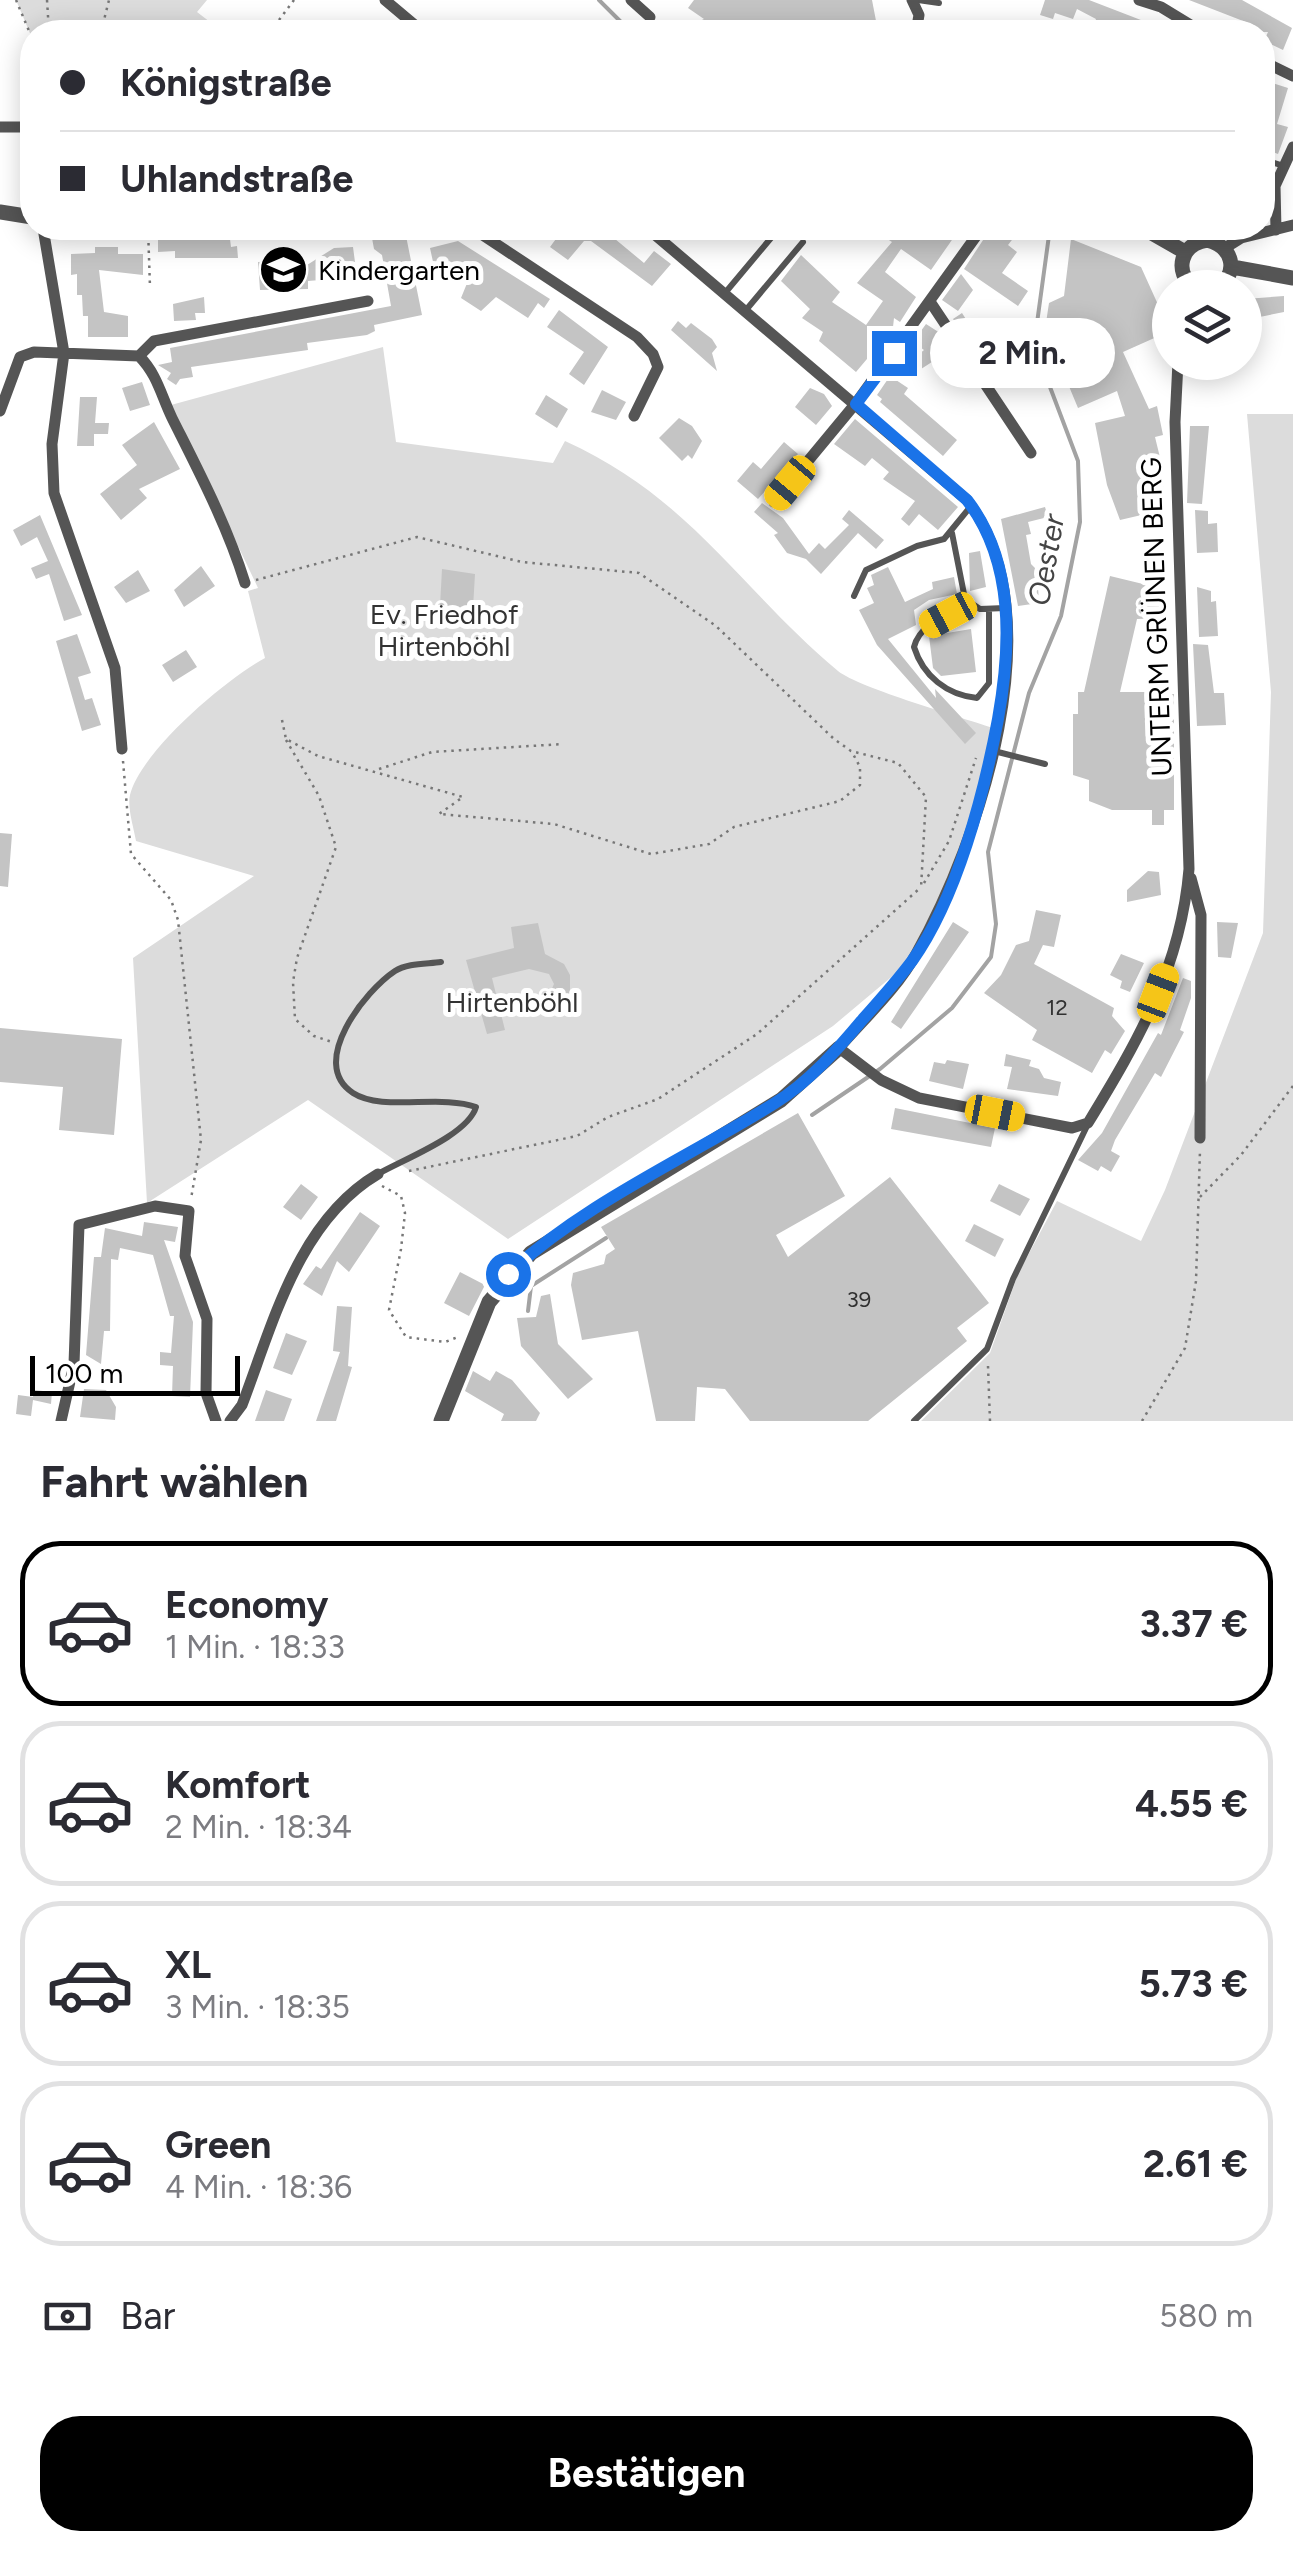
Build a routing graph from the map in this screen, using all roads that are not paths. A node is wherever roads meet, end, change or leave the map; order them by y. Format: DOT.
graph roads {
  1 [pos="384,0"];
  2 [pos="631,0"];
  3 [pos="915,0"];
  4 [pos="1139,0"];
  5 [pos="940,3"];
  6 [pos="650,17"];
  7 [pos="408,20"];
  8 [pos="1182,20"];
  9 [pos="1293,148"];
  10 [pos="1275,163"];
  11 [pos="1284,166"];
  12 [pos="1275,194"];
  13 [pos="1275,220"];
  14 [pos="1293,225"];
  15 [pos="1276,230"];
  16 [pos="45,240"];
  17 [pos="491,240"];
  18 [pos="661,240"];
  19 [pos="769,240"];
  20 [pos="974,240"];
  21 [pos="1164,240"];
  22 [pos="1238,240"];
  23 [pos="803,242"];
  24 [pos="1225,248"];
  25 [pos="1185,252"];
  26 [pos="1232,267"];
  27 [pos="1183,270"];
  28 [pos="1230,270"];
  29 [pos="1293,278"];
  30 [pos="724,294"];
  31 [pos="368,301"];
  32 [pos="931,302"];
  33 [pos="745,312"];
  34 [pos="64,353"];
  35 [pos="139,356"];
  36 [pos="1177,380"];
  37 [pos="856,404"];
  38 [pos="0,410"];
  39 [pos="634,416"];
  40 [pos="1032,453"];
  41 [pos="774,502"];
  42 [pos="971,506"];
  43 [pos="952,532"];
  44 [pos="244,583"];
  45 [pos="854,596"];
  46 [pos="970,604"];
  47 [pos="1005,608"];
  48 [pos="989,610"];
  49 [pos="122,749"];
  50 [pos="997,753"];
  51 [pos="1044,764"];
  52 [pos="1189,870"];
  53 [pos="441,962"];
  54 [pos="839,1048"];
  55 [pos="1088,1123"];
  56 [pos="1200,1138"];
  57 [pos="373,1176"];
  58 [pos="61,1421"];
  59 [pos="216,1421"];
  60 [pos="230,1421"];
  61 [pos="441,1421"];
  62 [pos="914,1421"];
  1 -- 7 [label="street"];
  2 -- 6 [label="street"];
  3 -- 5 [label="lane"];
  4 -- 8 [label="street"];
  9 -- 11 [label="street"];
  10 -- 11 [label="lane"];
  11 -- 12 [label="street"];
  13 -- 15 [label="street"];
  14 -- 15 [label="street"];
  16 -- 34 [label="street"];
  17 -- 39 [label="street"];
  18 -- 30 [label="street"];
  19 -- 30 [label="lane"];
  20 -- 32 [label="street"];
  21 -- 25 [label="street"];
  22 -- 24 [label="street"];
  23 -- 33 [label="lane"];
  24 -- 25 [label="street"];
  24 -- 26 [label="street"];
  25 -- 27 [label="street"];
  26 -- 28 [label="street"];
  26 -- 29 [label="street"];
  30 -- 33 [label="street"];
  31 -- 35 [label="street"];
  32 -- 37 [label="street"];
  32 -- 40 [label="street"];
  33 -- 37 [label="street"];
  34 -- 35 [label="street"];
  34 -- 38 [label="street"];
  34 -- 49 [label="street"];
  35 -- 44 [label="street"];
  36 -- 52 [label="street, UNTERM GRÜNEN BERG"];
  37 -- 41 [label="street"];
  37 -- 42 [label="street"];
  42 -- 43 [label="lane"];
  42 -- 47 [label="street"];
  43 -- 45 [label="lane"];
  43 -- 46 [label="lane"];
  46 -- 48 [label="lane"];
  46 -- 48 [label="lane"];
  47 -- 48 [label="lane"];
  47 -- 50 [label="street"];
  50 -- 51 [label="lane"];
  50 -- 54 [label="street"];
  52 -- 55 [label="street, UNTERM GRÜNEN BERG"];
  52 -- 56 [label="street, UNTERM GRÜNEN BERG"];
  53 -- 57 [label="lane"];
  54 -- 55 [label="street"];
  54 -- 61 [label="street"];
  55 -- 62 [label="lane, UNTERM GRÜNEN BERG"];
  57 -- 60 [label="street"];
  58 -- 59 [label="street"];
}
